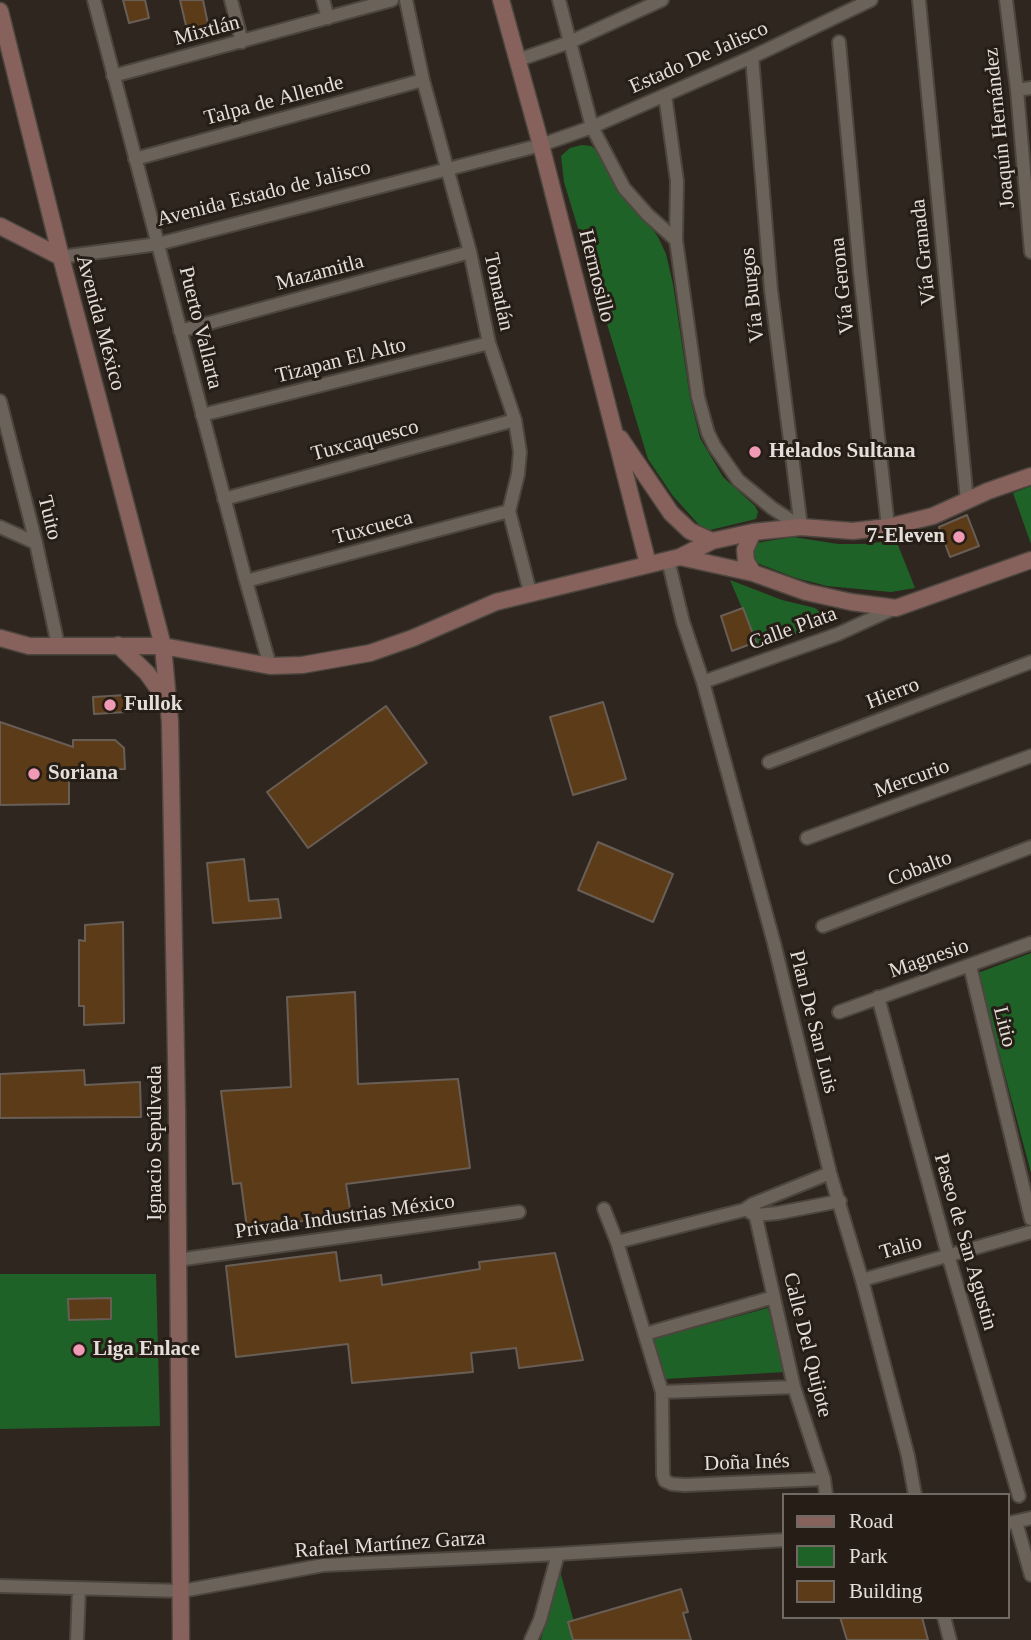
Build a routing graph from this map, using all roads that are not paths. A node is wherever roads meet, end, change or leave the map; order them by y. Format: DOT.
graph roads {
  1 [pos="94,0"];
  2 [pos="231,0"];
  3 [pos="323,0"];
  4 [pos="392,0"];
  5 [pos="406,0"];
  6 [pos="501,0"];
  7 [pos="559,0"];
  8 [pos="662,0"];
  9 [pos="871,0"];
  10 [pos="919,0"];
  11 [pos="1006,0"];
  12 [pos="0,11"];
  13 [pos="328,18"];
  14 [pos="242,42"];
  15 [pos="570,42"];
  16 [pos="839,42"];
  17 [pos="752,57"];
  18 [pos="518,60"];
  19 [pos="113,76"];
  20 [pos="423,80"];
  21 [pos="1031,88"];
  22 [pos="1017,90"];
  23 [pos="665,94"];
  24 [pos="592,127"];
  25 [pos="541,145"];
  26 [pos="135,159"];
  27 [pos="447,169"];
  28 [pos="0,226"];
  29 [pos="676,240"];
  30 [pos="158,244"];
  31 [pos="470,252"];
  32 [pos="1031,252"];
  33 [pos="61,257"];
  34 [pos="180,331"];
  35 [pos="489,343"];
  36 [pos="0,401"];
  37 [pos="202,415"];
  38 [pos="515,420"];
  39 [pos="613,426"];
  40 [pos="1031,476"];
  41 [pos="224,499"];
  42 [pos="967,501"];
  43 [pos="509,511"];
  44 [pos="0,527"];
  45 [pos="801,527"];
  46 [pos="888,527"];
  47 [pos="753,533"];
  48 [pos="712,541"];
  49 [pos="36,543"];
  50 [pos="674,559"];
  51 [pos="1031,560"];
  52 [pos="648,564"];
  53 [pos="753,573"];
  54 [pos="246,581"];
  55 [pos="530,592"];
  56 [pos="896,608"];
  57 [pos="0,638"];
  58 [pos="58,645"];
  59 [pos="118,645"];
  60 [pos="163,646"];
  61 [pos="1031,663"];
  62 [pos="270,666"];
  63 [pos="703,682"];
  64 [pos="169,703"];
  65 [pos="1031,756"];
  66 [pos="769,762"];
  67 [pos="807,838"];
  68 [pos="1031,847"];
  69 [pos="823,926"];
  70 [pos="1031,943"];
  71 [pos="970,966"];
  72 [pos="878,997"];
  73 [pos="839,1012"];
  74 [pos="831,1174"];
  75 [pos="840,1201"];
  76 [pos="604,1209"];
  77 [pos="751,1209"];
  78 [pos="519,1212"];
  79 [pos="1031,1219"];
  80 [pos="1031,1231"];
  81 [pos="617,1242"];
  82 [pos="948,1255"];
  83 [pos="177,1259"];
  84 [pos="862,1280"];
  85 [pos="775,1297"];
  86 [pos="645,1334"];
  87 [pos="794,1387"];
  88 [pos="662,1392"];
  89 [pos="824,1479"];
  90 [pos="826,1493"];
  91 [pos="915,1493"];
  92 [pos="1019,1496"];
  93 [pos="1031,1518"];
  94 [pos="1012,1523"];
  95 [pos="782,1540"];
  96 [pos="558,1554"];
  97 [pos="1031,1575"];
  98 [pos="0,1586"];
  99 [pos="79,1588"];
  100 [pos="182,1591"];
  101 [pos="945,1619"];
  102 [pos="77,1640"];
  103 [pos="181,1640"];
  104 [pos="531,1640"];
  105 [pos="950,1640"];
  1 -- 19 [label="street, Puerto Vallarta"];
  2 -- 14 [label="street"];
  3 -- 13 [label="street"];
  4 -- 13 [label="street, Mixtlán"];
  5 -- 20 [label="street, Tomatlán"];
  6 -- 18 [label="main road, Hermosillo"];
  7 -- 15 [label="street"];
  8 -- 15 [label="street"];
  9 -- 17 [label="street, Estado De Jalisco"];
  10 -- 42 [label="street, Vía Granada"];
  11 -- 22 [label="street, Joaquín Hernández"];
  12 -- 33 [label="main road, Avenida México"];
  13 -- 14 [label="street, Mixtlán"];
  14 -- 19 [label="street, Mixtlán"];
  15 -- 18 [label="street"];
  15 -- 24 [label="street"];
  16 -- 46 [label="street, Vía Gerona"];
  17 -- 23 [label="street, Estado De Jalisco"];
  17 -- 45 [label="street, Vía Burgos"];
  18 -- 25 [label="main road, Hermosillo"];
  19 -- 26 [label="street, Puerto Vallarta"];
  20 -- 26 [label="street, Talpa de Allende"];
  20 -- 27 [label="street, Tomatlán"];
  21 -- 22 [label="street"];
  22 -- 32 [label="street, Joaquín Hernández"];
  23 -- 24 [label="street, Estado De Jalisco"];
  23 -- 29 [label="street"];
  24 -- 25 [label="street, Estado De Jalisco"];
  24 -- 29 [label="street"];
  25 -- 27 [label="street, Avenida Estado de Jalisco"];
  25 -- 39 [label="main road, Hermosillo"];
  26 -- 30 [label="street, Puerto Vallarta"];
  27 -- 30 [label="street, Avenida Estado de Jalisco"];
  27 -- 31 [label="street, Tomatlán"];
  28 -- 33 [label="main road"];
  29 -- 45 [label="street"];
  30 -- 33 [label="street, Avenida Estado de Jalisco"];
  30 -- 34 [label="street, Puerto Vallarta"];
  31 -- 34 [label="street, Mazamitla"];
  31 -- 35 [label="street, Tomatlán"];
  33 -- 60 [label="main road, Avenida México"];
  34 -- 37 [label="street, Puerto Vallarta"];
  35 -- 37 [label="street, Tizapan El Alto"];
  35 -- 38 [label="street, Tomatlán"];
  36 -- 49 [label="street, Tuito"];
  37 -- 41 [label="street, Puerto Vallarta"];
  38 -- 41 [label="street, Tuxcaquesco"];
  38 -- 43 [label="street, Tomatlán"];
  39 -- 48 [label="main road"];
  39 -- 52 [label="main road, Hermosillo"];
  40 -- 42 [label="main road"];
  41 -- 54 [label="street, Puerto Vallarta"];
  42 -- 46 [label="main road"];
  43 -- 54 [label="street, Tuxcueca"];
  43 -- 55 [label="street, Tomatlán"];
  44 -- 49 [label="street"];
  45 -- 46 [label="main road"];
  45 -- 47 [label="main road"];
  47 -- 48 [label="main road"];
  47 -- 53 [label="main road"];
  48 -- 50 [label="main road"];
  49 -- 58 [label="street, Tuito"];
  50 -- 52 [label="main road"];
  50 -- 53 [label="main road"];
  50 -- 63 [label="street, Plan De San Luis"];
  51 -- 56 [label="main road"];
  52 -- 55 [label="main road"];
  53 -- 56 [label="main road"];
  54 -- 62 [label="street, Puerto Vallarta"];
  55 -- 62 [label="main road"];
  56 -- 63 [label="street, Calle Plata"];
  57 -- 58 [label="main road"];
  58 -- 59 [label="main road"];
  59 -- 60 [label="main road"];
  59 -- 64 [label="main road"];
  60 -- 62 [label="main road"];
  60 -- 64 [label="main road, Ignacio Sepúlveda"];
  61 -- 66 [label="street, Hierro"];
  63 -- 74 [label="street, Plan De San Luis"];
  64 -- 83 [label="main road, Ignacio Sepúlveda"];
  65 -- 67 [label="street, Mercurio"];
  68 -- 69 [label="street, Cobalto"];
  70 -- 71 [label="street, Magnesio"];
  71 -- 72 [label="street, Magnesio"];
  71 -- 79 [label="street, Litio"];
  72 -- 73 [label="street, Magnesio"];
  72 -- 82 [label="street, Paseo de San Agustin"];
  74 -- 75 [label="street, Plan De San Luis"];
  74 -- 77 [label="street"];
  75 -- 77 [label="street"];
  75 -- 84 [label="street, Plan De San Luis"];
  76 -- 81 [label="street"];
  77 -- 81 [label="street"];
  77 -- 85 [label="street, Calle Del Quijote"];
  78 -- 83 [label="street, Privada Industrias México"];
  80 -- 82 [label="street, Talio"];
  81 -- 86 [label="street"];
  82 -- 84 [label="street, Talio"];
  82 -- 92 [label="street, Paseo de San Agustin"];
  83 -- 100 [label="main road, Ignacio Sepúlveda"];
  84 -- 91 [label="street, Plan De San Luis"];
  85 -- 86 [label="street"];
  85 -- 87 [label="street, Calle Del Quijote"];
  86 -- 88 [label="street"];
  87 -- 88 [label="street"];
  87 -- 89 [label="street, Calle Del Quijote"];
  88 -- 89 [label="street, Doña Inés"];
  89 -- 90 [label="street, Calle Del Quijote"];
  93 -- 94 [label="street"];
  94 -- 97 [label="street"];
  95 -- 96 [label="street, Rafael Martínez Garza"];
  96 -- 100 [label="street, Rafael Martínez Garza"];
  96 -- 104 [label="street"];
  98 -- 99 [label="street, Rafael Martínez Garza"];
  99 -- 100 [label="street, Rafael Martínez Garza"];
  99 -- 102 [label="street"];
  100 -- 103 [label="main road, Ignacio Sepúlveda"];
  101 -- 105 [label="street"];
}
